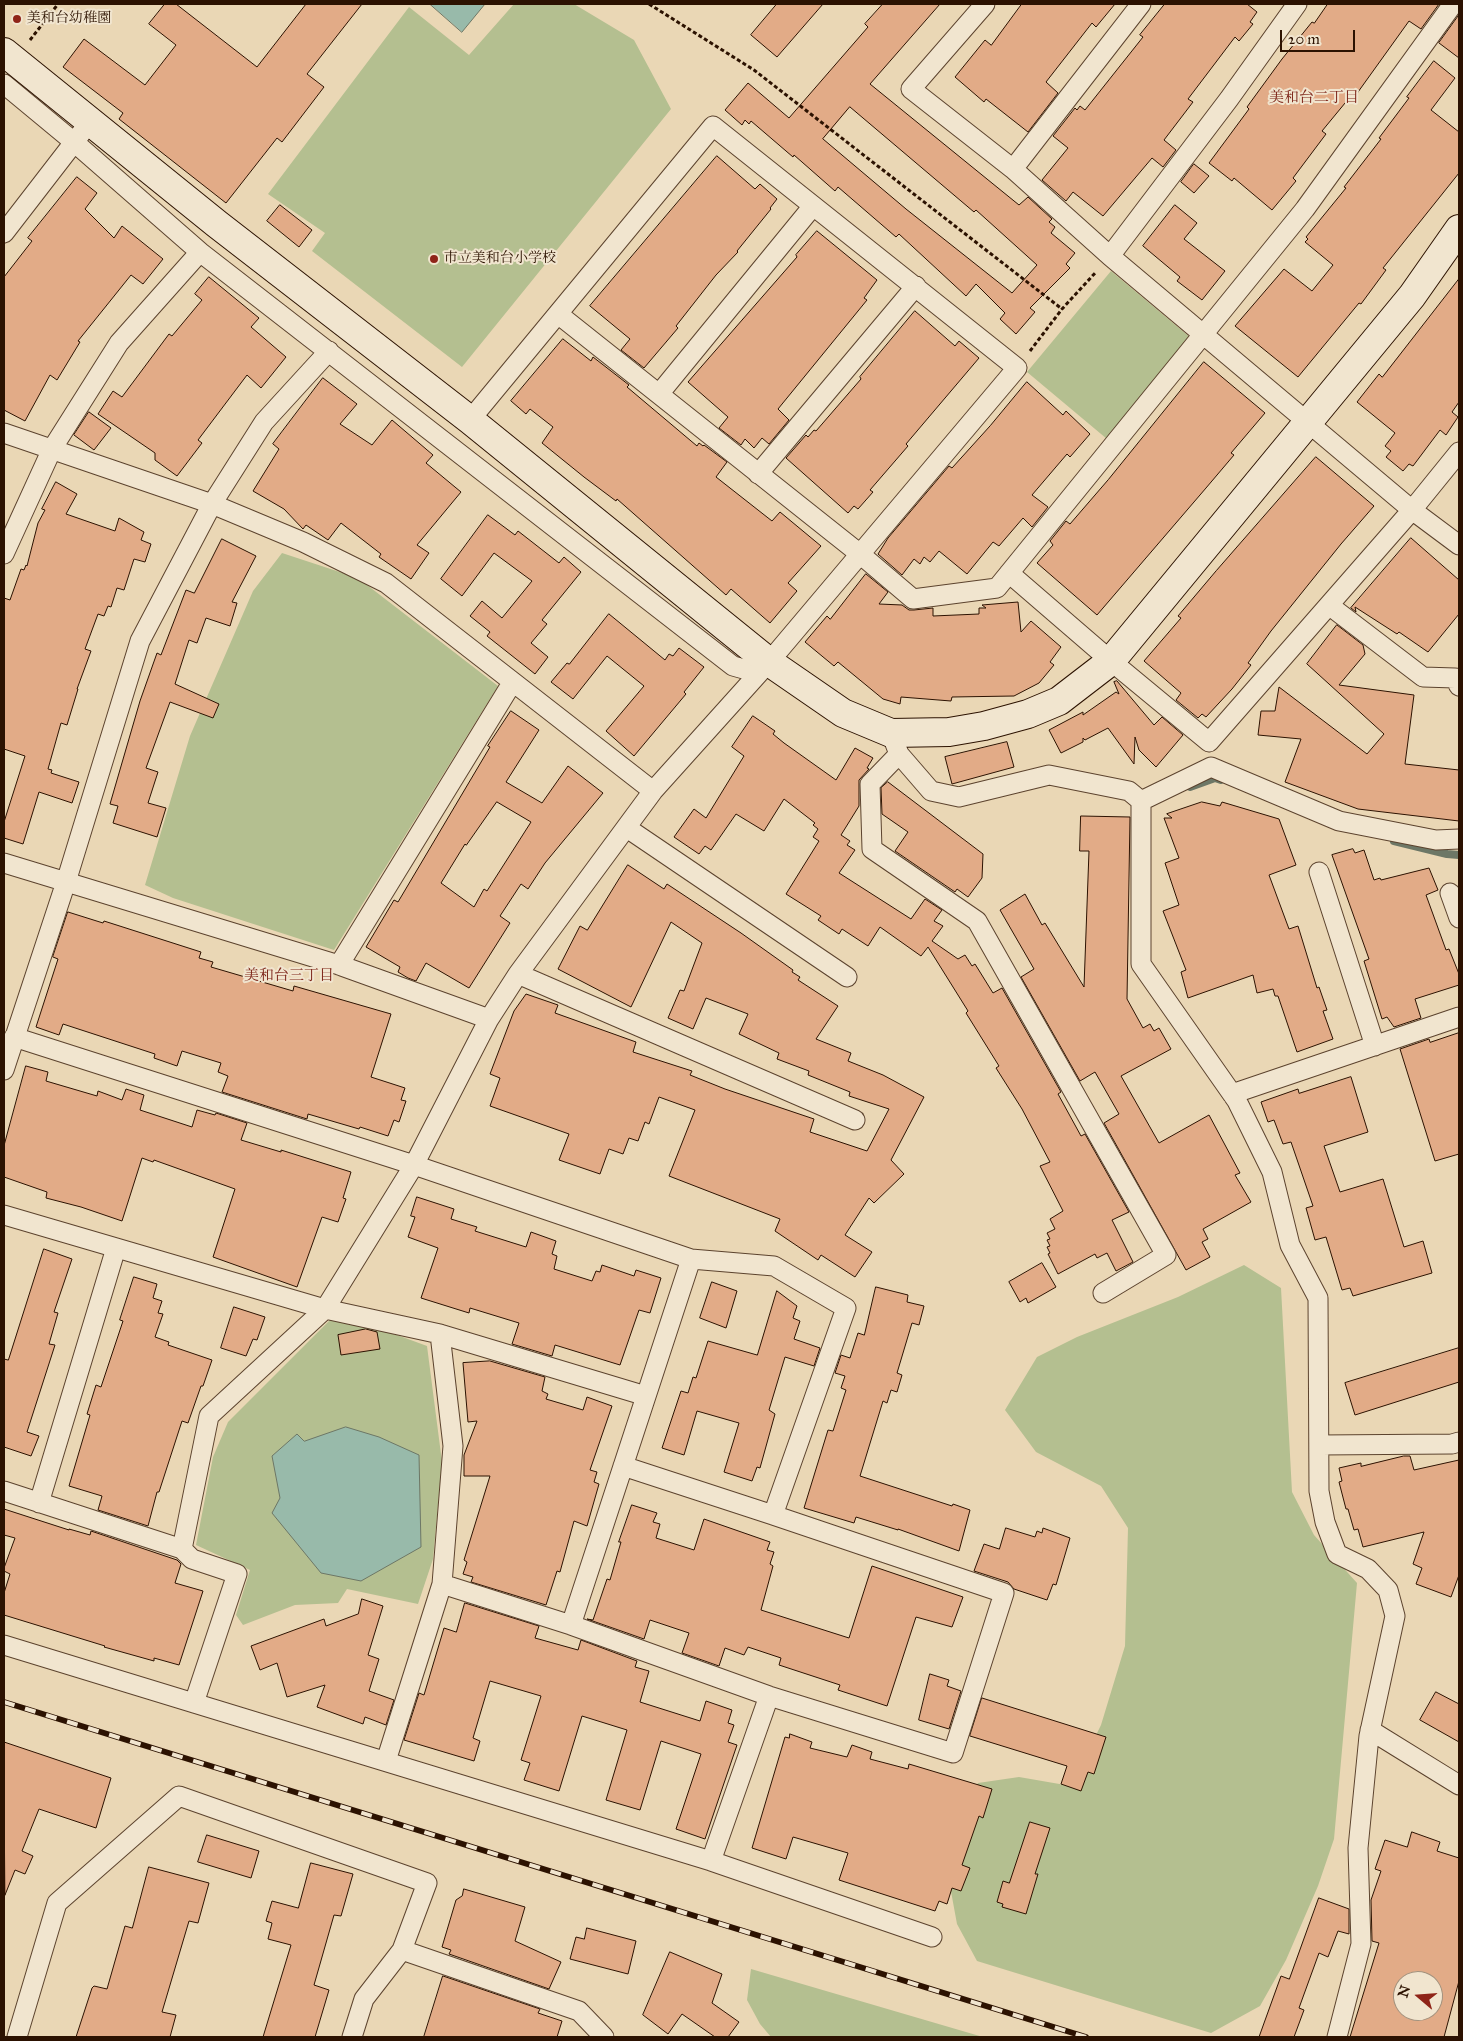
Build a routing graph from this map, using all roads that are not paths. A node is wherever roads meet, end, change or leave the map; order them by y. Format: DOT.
graph roads {
  1 [pos="985,4"];
  2 [pos="1141,4"];
  3 [pos="1297,4"];
  4 [pos="1453,4"];
  5 [pos="7,65"];
  6 [pos="82,132"];
  7 [pos="1013,168"];
  8 [pos="813,206"];
  9 [pos="1459,229"];
  10 [pos="4,233"];
  11 [pos="200,252"];
  12 [pos="1110,256"];
  13 [pos="916,286"];
  14 [pos="558,314"];
  15 [pos="1204,334"];
  16 [pos="329,350"];
  17 [pos="659,394"];
  18 [pos="470,420"];
  19 [pos="1308,422"];
  20 [pos="4,433"];
  21 [pos="52,449"];
  22 [pos="1459,452"];
  23 [pos="758,474"];
  24 [pos="212,504"];
  25 [pos="1412,510"];
  26 [pos="1459,545"];
  27 [pos="4,554"];
  28 [pos="860,554"];
  29 [pos="1009,573"];
  30 [pos="1330,606"];
  31 [pos="1111,661"];
  32 [pos="764,668"];
  33 [pos="512,682"];
  34 [pos="1459,686"];
  35 [pos="895,744"];
  36 [pos="653,791"];
  37 [pos="1141,801"];
  38 [pos="627,828"];
  39 [pos="1459,839"];
  40 [pos="4,863"];
  41 [pos="1319,872"];
  42 [pos="66,882"];
  43 [pos="1450,893"];
  44 [pos="1459,918"];
  45 [pos="339,965"];
  46 [pos="518,974"];
  47 [pos="848,977"];
  48 [pos="1459,1017"];
  49 [pos="489,1019"];
  50 [pos="14,1037"];
  51 [pos="1375,1046"];
  52 [pos="4,1070"];
  53 [pos="1232,1094"];
  54 [pos="855,1120"];
  55 [pos="414,1165"];
  56 [pos="4,1215"];
  57 [pos="116,1248"];
  58 [pos="691,1259"];
  59 [pos="1102,1292"];
  60 [pos="325,1309"];
  61 [pos="440,1334"];
  62 [pos="646,1396"];
  63 [pos="1459,1442"];
  64 [pos="1320,1445"];
  65 [pos="623,1466"];
  66 [pos="4,1491"];
  67 [pos="39,1503"];
  68 [pos="774,1515"];
  69 [pos="182,1549"];
  70 [pos="442,1584"];
  71 [pos="571,1626"];
  72 [pos="4,1645"];
  73 [pos="769,1696"];
  74 [pos="194,1702"];
  75 [pos="1370,1730"];
  76 [pos="386,1761"];
  77 [pos="1459,1784"];
  78 [pos="711,1861"];
  79 [pos="932,1937"];
  80 [pos="402,1950"];
  81 [pos="17,2037"];
  82 [pos="352,2037"];
  83 [pos="604,2037"];
  84 [pos="1337,2037"];
  1 -- 7 [label="street"];
  2 -- 7 [label="street"];
  3 -- 12 [label="street"];
  4 -- 15 [label="street"];
  5 -- 6 [label="street"];
  6 -- 10 [label="street"];
  6 -- 11 [label="street"];
  6 -- 18 [label="street"];
  7 -- 12 [label="street"];
  8 -- 13 [label="street"];
  8 -- 14 [label="street"];
  8 -- 17 [label="street"];
  9 -- 19 [label="street"];
  11 -- 16 [label="street"];
  11 -- 21 [label="street"];
  12 -- 15 [label="street"];
  13 -- 23 [label="street"];
  13 -- 28 [label="street"];
  14 -- 17 [label="street"];
  14 -- 18 [label="street"];
  15 -- 19 [label="street"];
  15 -- 29 [label="street"];
  16 -- 24 [label="street"];
  16 -- 32 [label="street"];
  17 -- 23 [label="street"];
  18 -- 32 [label="street"];
  19 -- 25 [label="street"];
  19 -- 31 [label="street"];
  20 -- 21 [label="street"];
  21 -- 24 [label="street"];
  21 -- 27 [label="street"];
  22 -- 25 [label="street"];
  23 -- 28 [label="street"];
  24 -- 33 [label="street"];
  24 -- 42 [label="street"];
  25 -- 26 [label="street"];
  25 -- 30 [label="street"];
  28 -- 29 [label="street"];
  28 -- 32 [label="street"];
  29 -- 31 [label="street"];
  30 -- 31 [label="street"];
  30 -- 34 [label="street"];
  31 -- 35 [label="street"];
  32 -- 35 [label="street"];
  32 -- 36 [label="street"];
  33 -- 36 [label="street"];
  33 -- 45 [label="street"];
  35 -- 37 [label="street"];
  35 -- 59 [label="street"];
  36 -- 38 [label="street"];
  37 -- 39 [label="street"];
  37 -- 53 [label="street"];
  38 -- 46 [label="street"];
  38 -- 47 [label="street"];
  40 -- 42 [label="street"];
  41 -- 51 [label="street"];
  42 -- 45 [label="street"];
  42 -- 50 [label="street"];
  43 -- 44 [label="street"];
  45 -- 49 [label="street"];
  46 -- 49 [label="street"];
  46 -- 54 [label="street"];
  48 -- 51 [label="street"];
  49 -- 55 [label="street"];
  50 -- 52 [label="street"];
  50 -- 55 [label="street"];
  51 -- 53 [label="street"];
  53 -- 64 [label="street"];
  55 -- 58 [label="street"];
  55 -- 60 [label="street"];
  56 -- 57 [label="street"];
  57 -- 60 [label="street"];
  57 -- 67 [label="street"];
  58 -- 62 [label="street"];
  58 -- 68 [label="street"];
  60 -- 61 [label="street"];
  60 -- 69 [label="street"];
  61 -- 62 [label="street"];
  61 -- 70 [label="street"];
  62 -- 65 [label="street"];
  63 -- 64 [label="street"];
  64 -- 75 [label="street"];
  65 -- 68 [label="street"];
  65 -- 71 [label="street"];
  66 -- 67 [label="street"];
  67 -- 69 [label="street"];
  68 -- 73 [label="street"];
  69 -- 74 [label="street"];
  70 -- 71 [label="street"];
  70 -- 76 [label="street"];
  71 -- 73 [label="street"];
  72 -- 74 [label="street"];
  73 -- 78 [label="street"];
  74 -- 76 [label="street"];
  75 -- 77 [label="street"];
  75 -- 84 [label="street"];
  76 -- 78 [label="street"];
  78 -- 79 [label="street"];
  80 -- 81 [label="street"];
  80 -- 82 [label="street"];
  80 -- 83 [label="street"];
}
